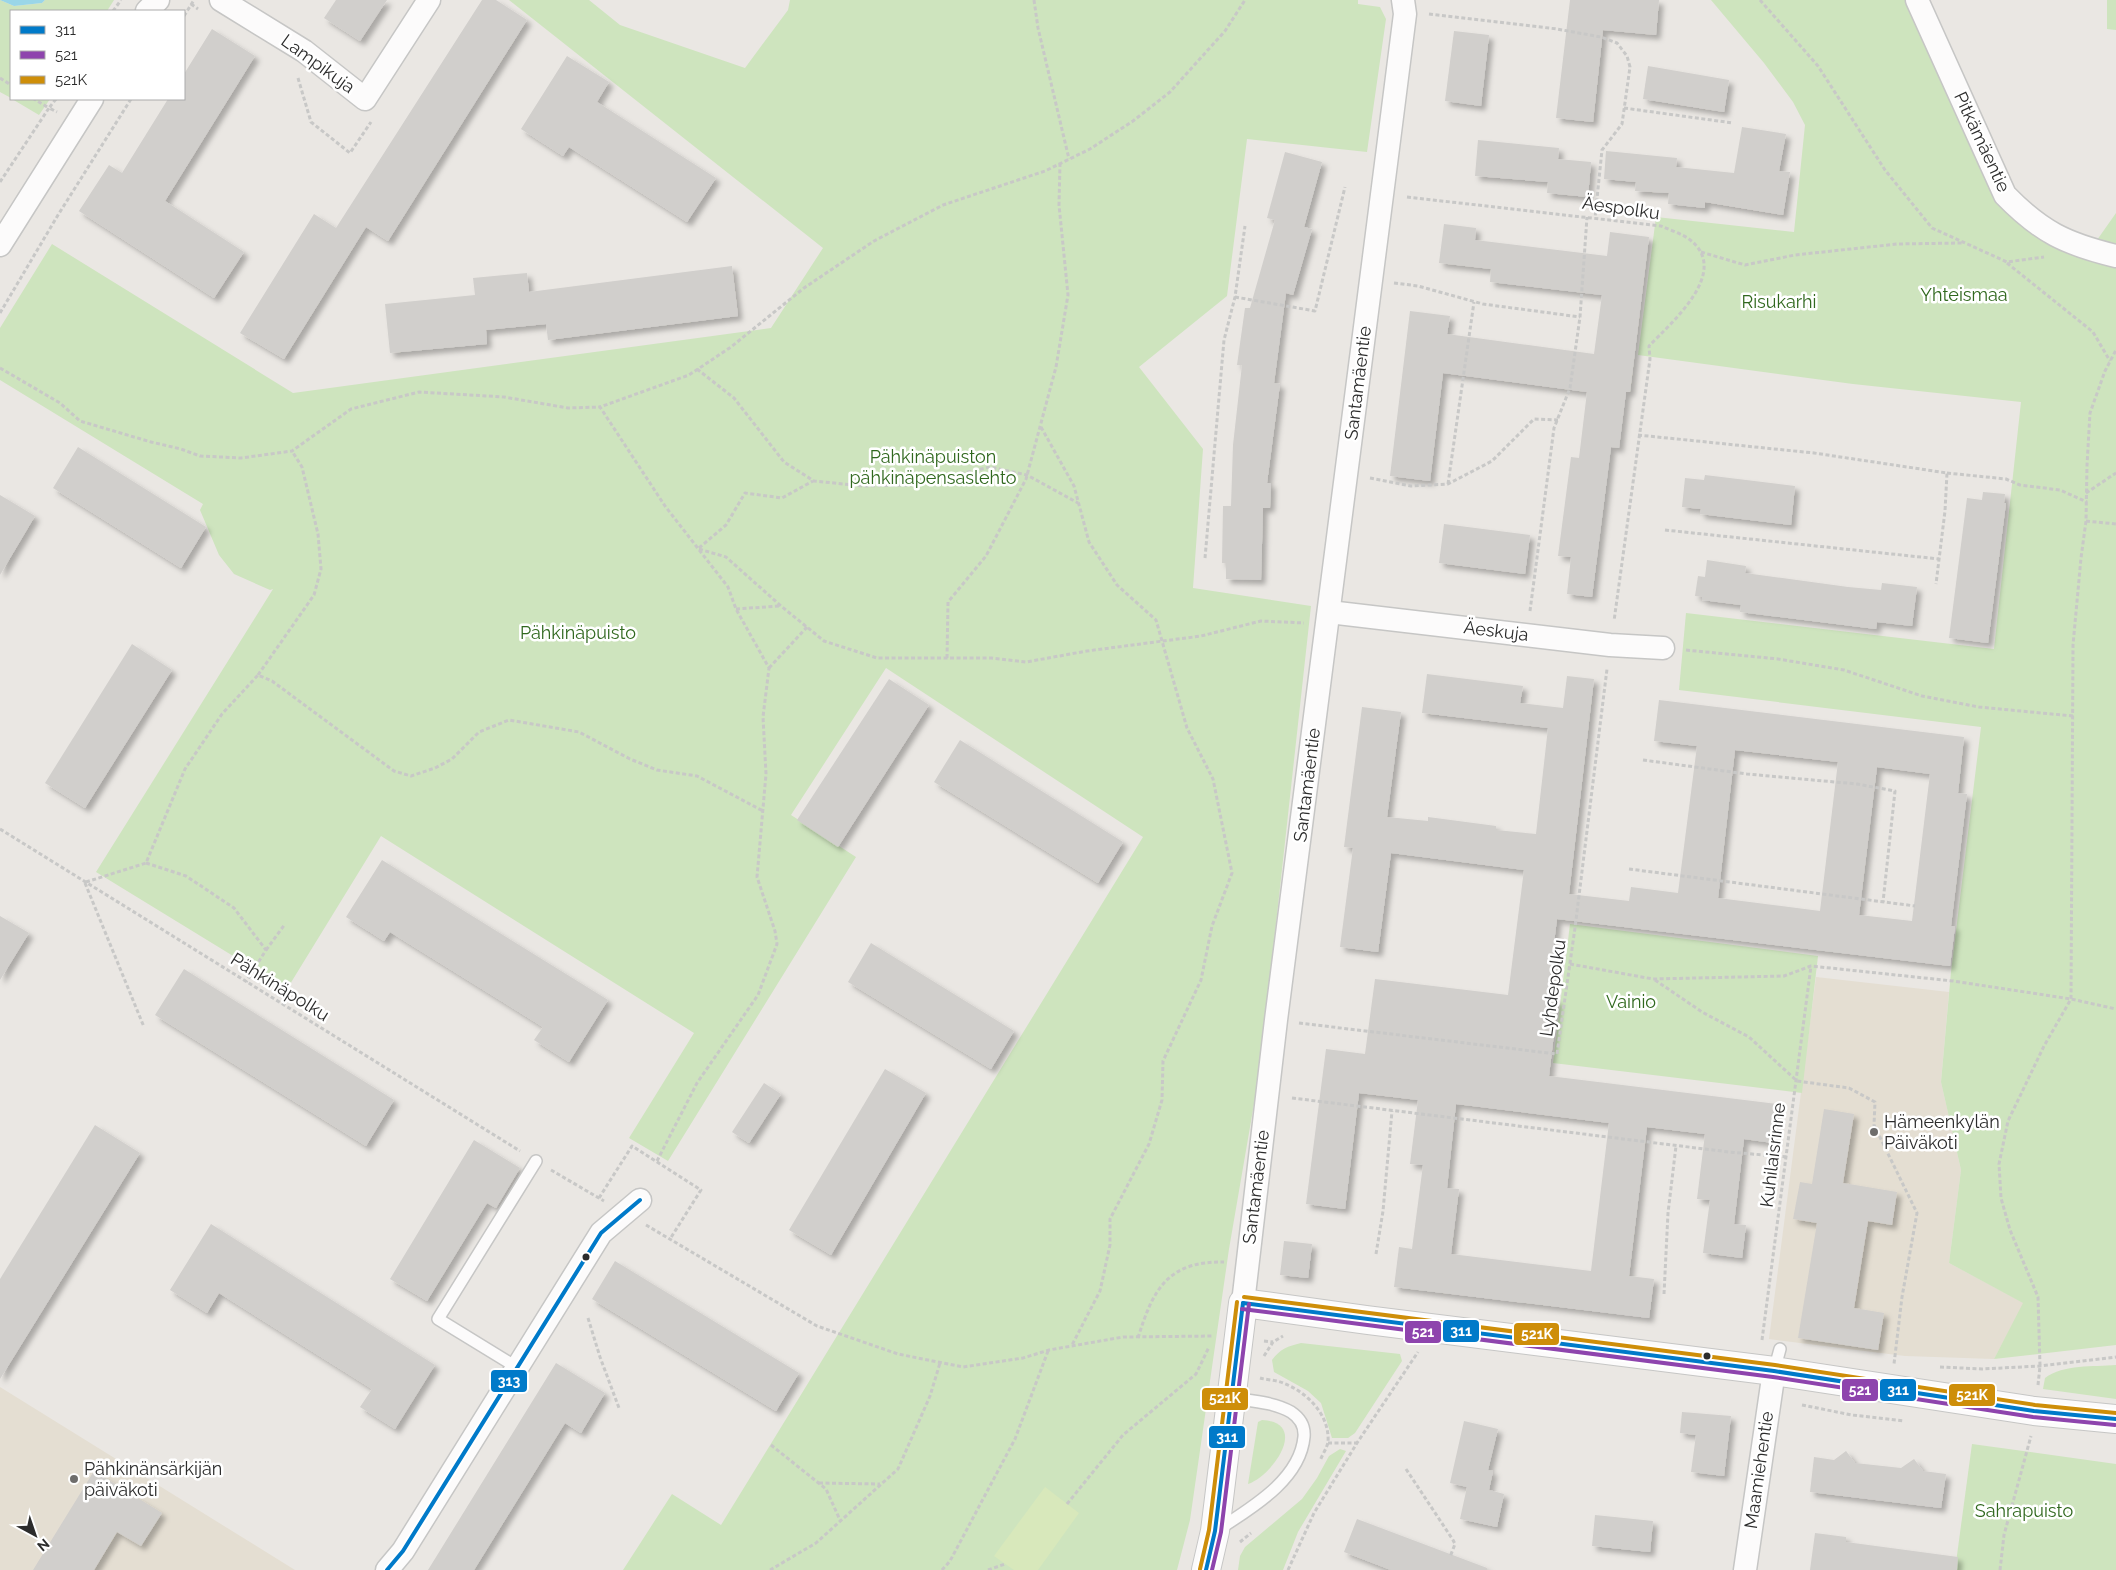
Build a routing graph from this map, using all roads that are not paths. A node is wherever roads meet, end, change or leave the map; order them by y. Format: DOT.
graph roads {
  1 [pos="158,0"];
  2 [pos="222,0"];
  3 [pos="429,0"];
  4 [pos="1917,0"];
  5 [pos="1412,6"];
  6 [pos="148,10"];
  7 [pos="91,100"];
  8 [pos="0,245"];
  9 [pos="2116,256"];
  10 [pos="1328,618"];
  11 [pos="1663,648"];
  12 [pos="536,1161"];
  13 [pos="633,1206"];
  14 [pos="1243,1303"];
  15 [pos="1777,1360"];
  16 [pos="518,1368"];
  17 [pos="1243,1400"];
  18 [pos="2116,1419"];
  19 [pos="1225,1538"];
  20 [pos="387,1570"];
  21 [pos="1206,1570"];
  22 [pos="1745,1570"];
  1 -- 6 [label="street"];
  2 -- 3 [label="street, Lampikuja"];
  4 -- 9 [label="street, Pitkämäentie"];
  5 -- 10 [label="street, Santamäentie"];
  7 -- 8 [label="street"];
  10 -- 11 [label="street, Äeskuja"];
  10 -- 14 [label="street, Santamäentie"];
  12 -- 16 [label="lane"];
  13 -- 16 [label="street"];
  14 -- 15 [label="street"];
  14 -- 17 [label="street, Santamäentie"];
  15 -- 18 [label="street"];
  15 -- 22 [label="street, Maamiehentie"];
  16 -- 20 [label="street"];
  17 -- 19 [label="street, Santamäentie"];
  17 -- 19 [label="lane"];
  19 -- 21 [label="street, Santamäentie"];
}
